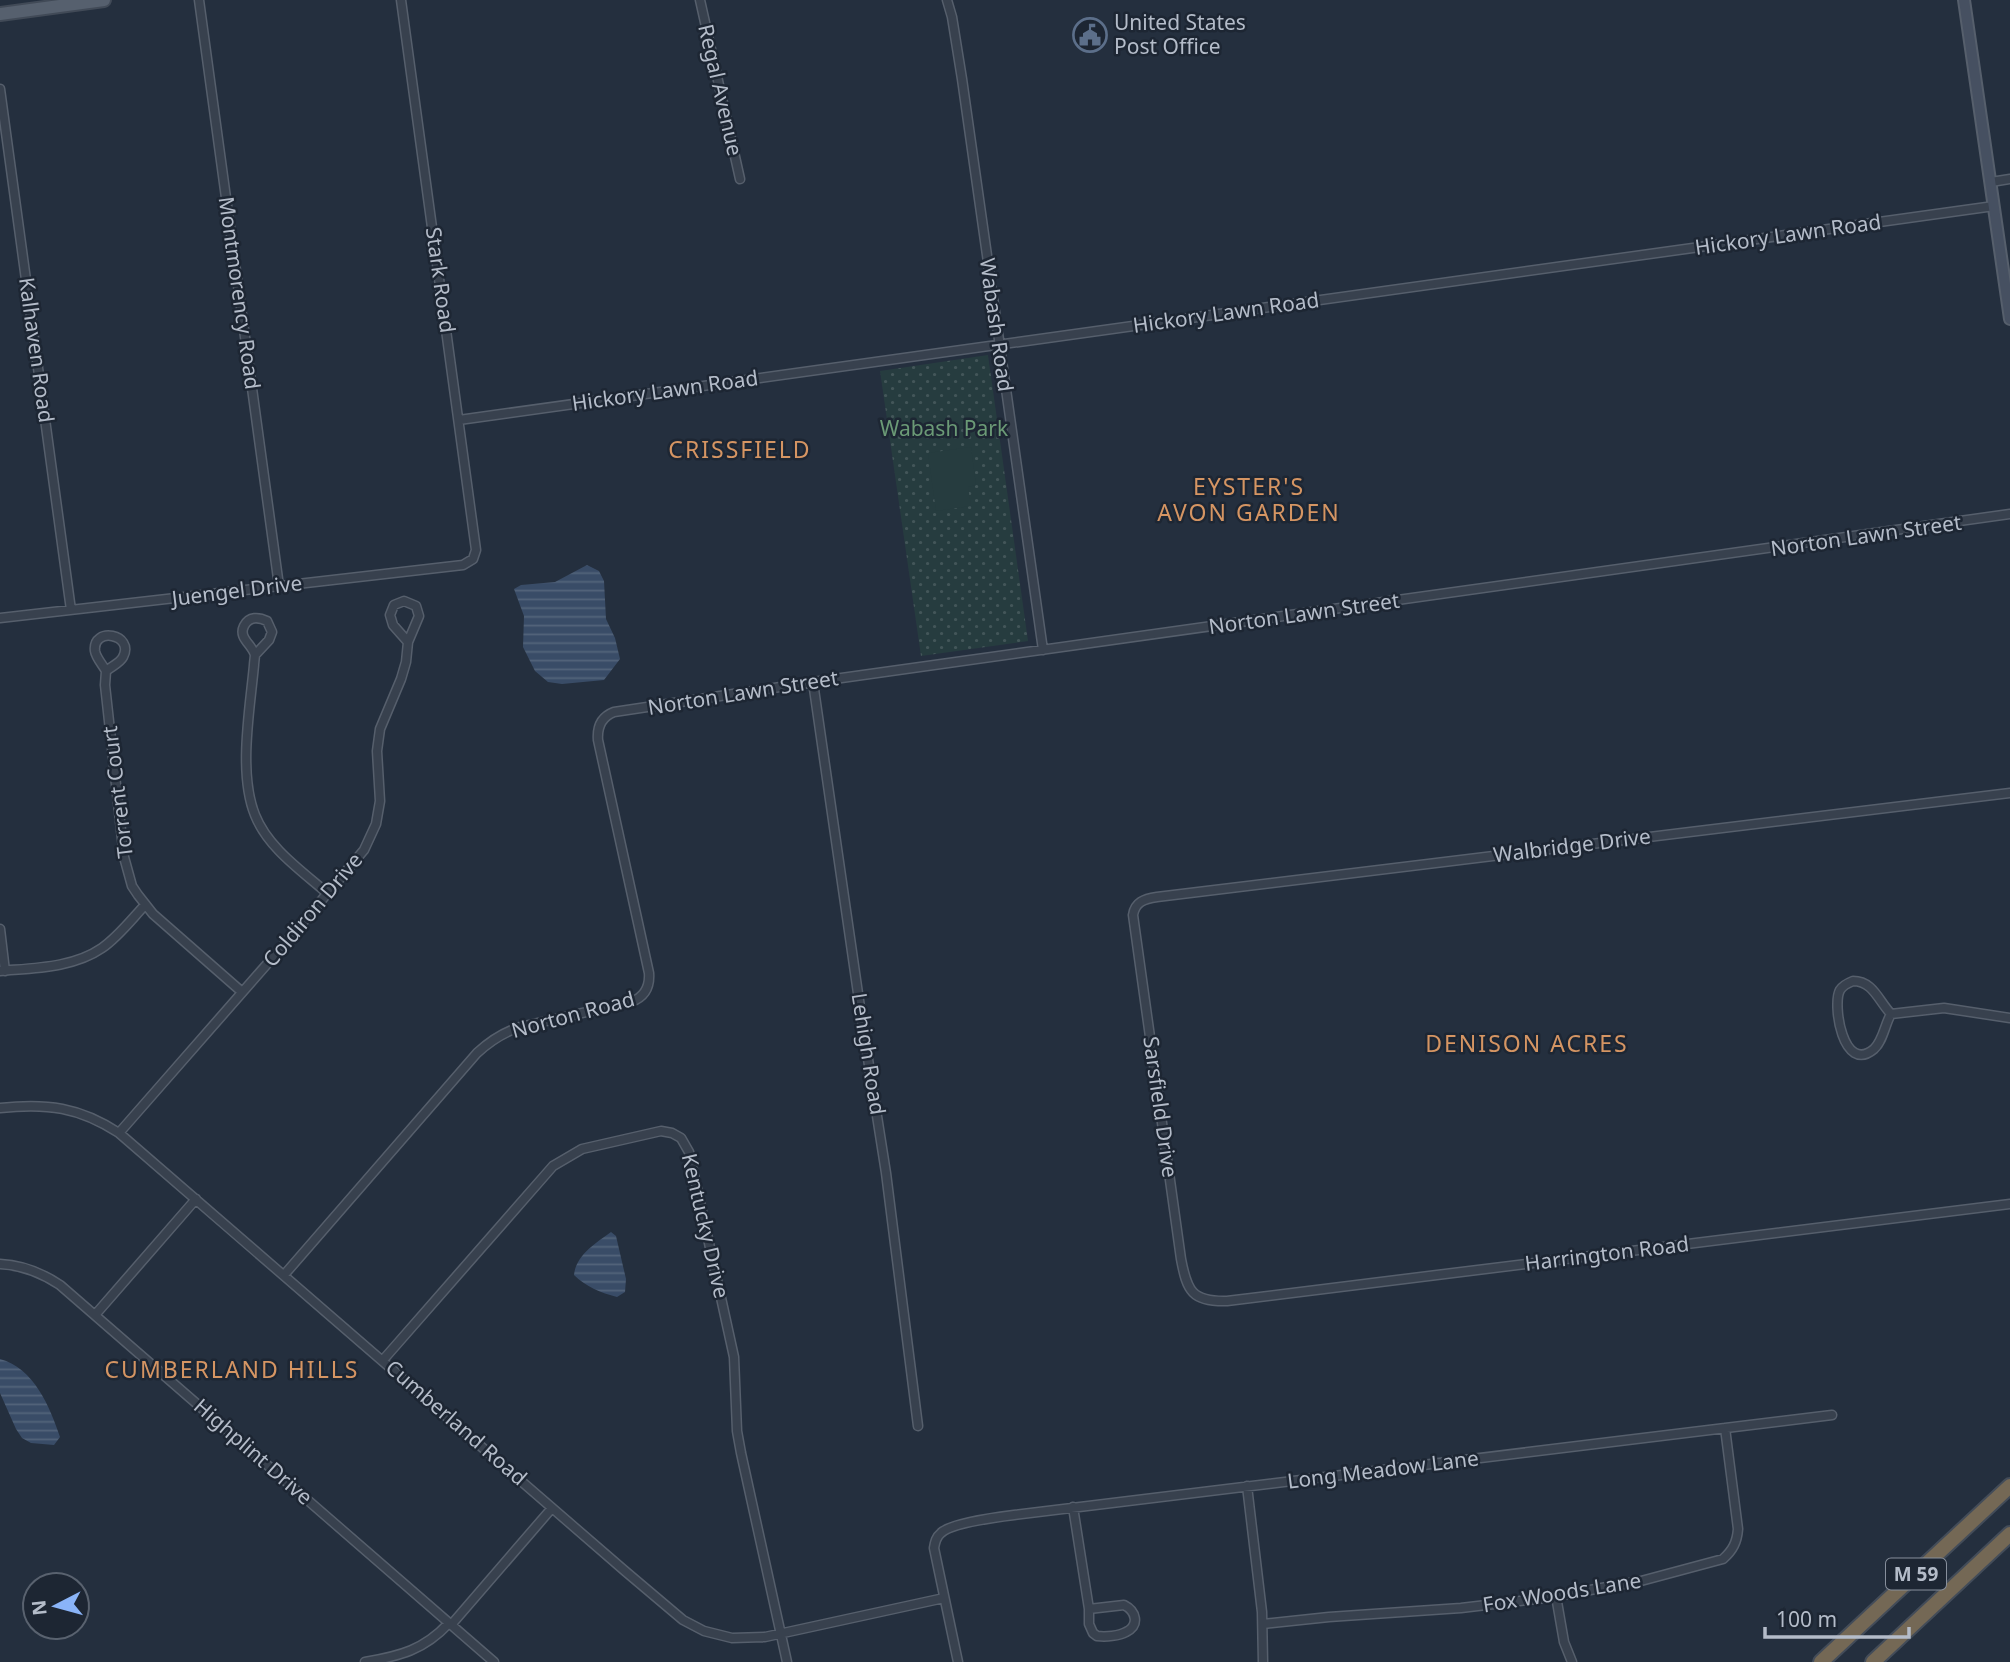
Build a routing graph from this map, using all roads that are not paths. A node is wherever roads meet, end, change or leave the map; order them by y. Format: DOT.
graph roads {
  1 [pos="104,0"];
  2 [pos="199,0"];
  3 [pos="401,0"];
  4 [pos="701,0"];
  5 [pos="947,0"];
  6 [pos="1964,0"];
  7 [pos="0,14"];
  8 [pos="0,89"];
  9 [pos="740,179"];
  10 [pos="2010,179"];
  11 [pos="1990,182"];
  12 [pos="1994,206"];
  13 [pos="2010,319"];
  14 [pos="999,344"];
  15 [pos="459,420"];
  16 [pos="2010,514"];
  17 [pos="473,559"];
  18 [pos="279,586"];
  19 [pos="71,610"];
  20 [pos="0,618"];
  21 [pos="408,642"];
  22 [pos="1043,650"];
  23 [pos="255,655"];
  24 [pos="106,671"];
  25 [pos="813,682"];
  26 [pos="601,720"];
  27 [pos="2010,793"];
  28 [pos="327,893"];
  29 [pos="145,905"];
  30 [pos="1135,906"];
  31 [pos="0,929"];
  32 [pos="2,971"];
  33 [pos="242,992"];
  34 [pos="1891,1014"];
  35 [pos="2010,1018"];
  36 [pos="0,1108"];
  37 [pos="119,1133"];
  38 [pos="196,1199"];
  39 [pos="2010,1204"];
  40 [pos="0,1264"];
  41 [pos="284,1275"];
  42 [pos="1203,1300"];
  43 [pos="95,1315"];
  44 [pos="383,1360"];
  45 [pos="1832,1415"];
  46 [pos="918,1426"];
  47 [pos="1726,1428"];
  48 [pos="1247,1486"];
  49 [pos="2010,1486"];
  50 [pos="1073,1507"];
  51 [pos="552,1508"];
  52 [pos="2010,1534"];
  53 [pos="1556,1596"];
  54 [pos="944,1598"];
  55 [pos="1089,1609"];
  56 [pos="450,1624"];
  57 [pos="1263,1624"];
  58 [pos="781,1633"];
  59 [pos="365,1662"];
  60 [pos="494,1662"];
  61 [pos="787,1662"];
  62 [pos="958,1662"];
  63 [pos="1263,1662"];
  64 [pos="1572,1662"];
  65 [pos="1821,1662"];
  66 [pos="1873,1662"];
  1 -- 7 [label="main road"];
  2 -- 18 [label="street, Montmorency Road"];
  3 -- 15 [label="street, Stark Road"];
  4 -- 9 [label="street, Regal Avenue"];
  5 -- 14 [label="street, Wabash Road"];
  6 -- 11 [label="main road"];
  8 -- 19 [label="street, Kalhaven Road"];
  10 -- 11 [label="street"];
  11 -- 12 [label="main road"];
  12 -- 13 [label="main road"];
  12 -- 14 [label="street, Hickory Lawn Road"];
  14 -- 15 [label="street, Hickory Lawn Road"];
  14 -- 22 [label="street, Wabash Road"];
  15 -- 17 [label="street, Stark Road"];
  16 -- 22 [label="street, Norton Lawn Street"];
  17 -- 18 [label="street, Juengel Drive"];
  18 -- 19 [label="street, Juengel Drive"];
  19 -- 20 [label="street, Juengel Drive"];
  21 -- 21 [label="street, Coldiron Drive"];
  21 -- 28 [label="street, Coldiron Drive"];
  22 -- 25 [label="street, Norton Lawn Street"];
  23 -- 23 [label="street"];
  23 -- 28 [label="street"];
  24 -- 24 [label="street, Torrent Court"];
  24 -- 29 [label="street, Torrent Court"];
  25 -- 26 [label="street, Norton Lawn Street"];
  25 -- 46 [label="street, Lehigh Road"];
  26 -- 41 [label="street, Norton Road"];
  27 -- 30 [label="street, Walbridge Drive"];
  28 -- 33 [label="street, Coldiron Drive"];
  29 -- 32 [label="street"];
  29 -- 33 [label="street, Torrent Court"];
  30 -- 42 [label="street, Sarsfield Drive"];
  31 -- 32 [label="street"];
  33 -- 37 [label="street, Coldiron Drive"];
  34 -- 34 [label="street"];
  34 -- 35 [label="street"];
  36 -- 37 [label="street, Cumberland Road"];
  37 -- 38 [label="street, Cumberland Road"];
  38 -- 41 [label="street, Cumberland Road"];
  38 -- 43 [label="street"];
  39 -- 42 [label="street, Harrington Road"];
  40 -- 43 [label="street, Highplint Drive"];
  41 -- 44 [label="street, Cumberland Road"];
  43 -- 56 [label="street, Highplint Drive"];
  44 -- 51 [label="street, Cumberland Road"];
  44 -- 58 [label="street, Kentucky Drive"];
  45 -- 47 [label="street, Long Meadow Lane"];
  47 -- 48 [label="street, Long Meadow Lane"];
  47 -- 53 [label="street, Fox Woods Lane"];
  48 -- 50 [label="street, Long Meadow Lane"];
  48 -- 57 [label="street"];
  49 -- 65 [label="highway, M 59"];
  50 -- 54 [label="street, Long Meadow Lane"];
  50 -- 55 [label="street"];
  51 -- 56 [label="street"];
  51 -- 58 [label="street, Cumberland Road"];
  52 -- 66 [label="highway, M 59"];
  53 -- 57 [label="street, Fox Woods Lane"];
  53 -- 64 [label="street"];
  54 -- 58 [label="street, Cumberland Road"];
  54 -- 62 [label="street"];
  55 -- 55 [label="street"];
  56 -- 59 [label="street"];
  56 -- 60 [label="street, Highplint Drive"];
  57 -- 63 [label="street"];
  58 -- 61 [label="street, Kentucky Drive"];
}
